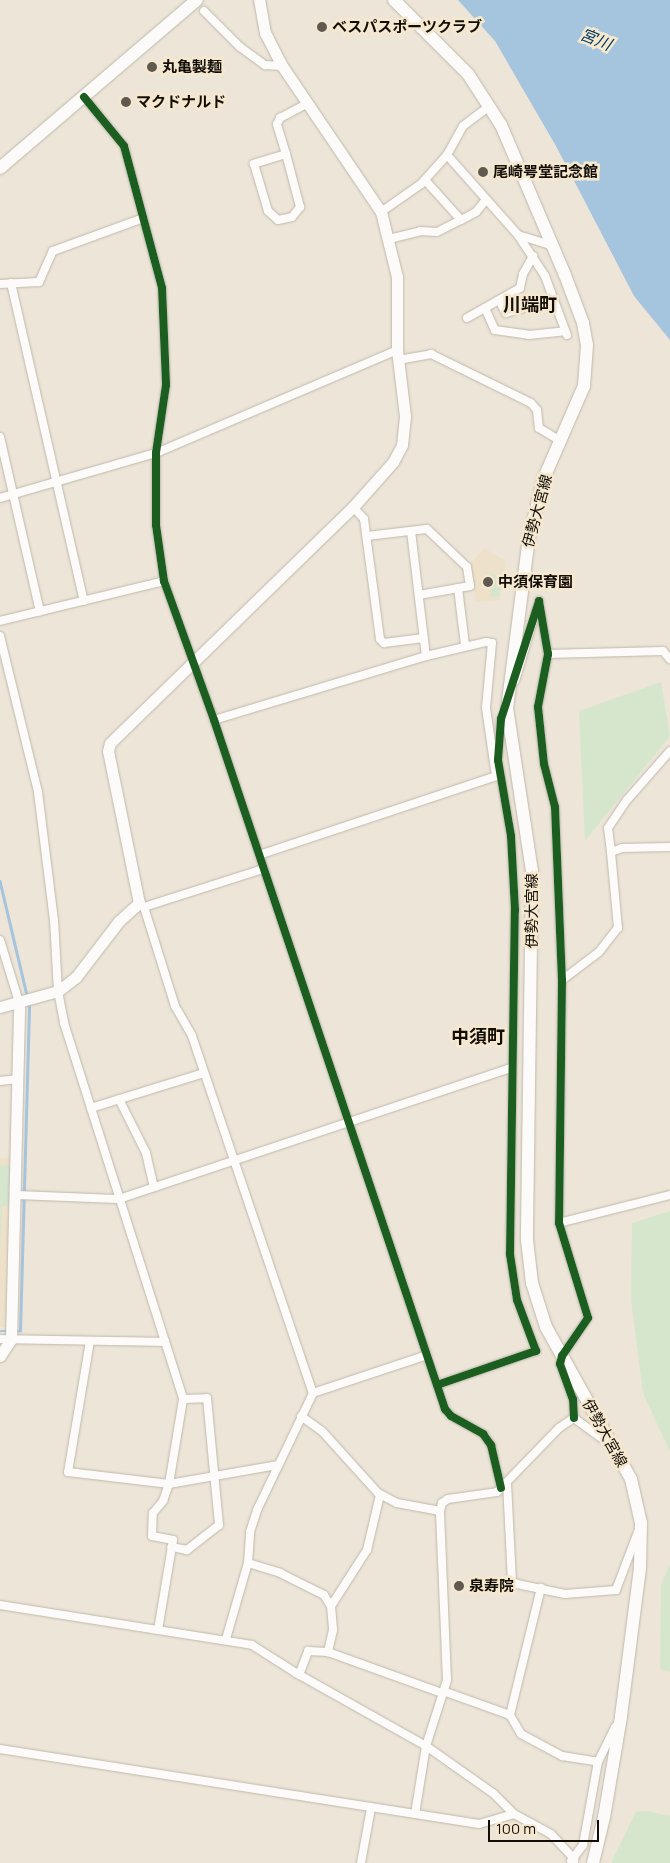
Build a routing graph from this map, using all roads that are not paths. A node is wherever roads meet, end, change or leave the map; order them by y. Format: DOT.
graph roads {
  1 [pos="188,0"];
  2 [pos="259,0"];
  3 [pos="394,0"];
  4 [pos="200,6"];
  5 [pos="124,61"];
  6 [pos="282,66"];
  7 [pos="84,97"];
  8 [pos="308,103"];
  9 [pos="490,106"];
  10 [pos="286,154"];
  11 [pos="447,155"];
  12 [pos="0,168"];
  13 [pos="425,180"];
  14 [pos="485,201"];
  15 [pos="381,212"];
  16 [pos="142,218"];
  17 [pos="461,220"];
  18 [pos="518,235"];
  19 [pos="389,239"];
  20 [pos="553,246"];
  21 [pos="533,256"];
  22 [pos="11,283"];
  23 [pos="0,284"];
  24 [pos="499,300"];
  25 [pos="552,300"];
  26 [pos="485,308"];
  27 [pos="467,318"];
  28 [pos="398,355"];
  29 [pos="0,437"];
  30 [pos="561,441"];
  31 [pos="156,453"];
  32 [pos="58,484"];
  33 [pos="13,494"];
  34 [pos="0,498"];
  35 [pos="353,507"];
  36 [pos="411,531"];
  37 [pos="367,536"];
  38 [pos="164,581"];
  39 [pos="458,588"];
  40 [pos="419,595"];
  41 [pos="84,600"];
  42 [pos="40,611"];
  43 [pos="0,621"];
  44 [pos="0,636"];
  45 [pos="424,638"];
  46 [pos="465,646"];
  47 [pos="548,654"];
  48 [pos="426,656"];
  49 [pos="670,659"];
  50 [pos="193,664"];
  51 [pos="507,708"];
  52 [pos="214,720"];
  53 [pos="670,751"];
  54 [pos="497,774"];
  55 [pos="670,847"];
  56 [pos="611,852"];
  57 [pos="259,855"];
  58 [pos="263,869"];
  59 [pos="141,905"];
  60 [pos="0,940"];
  61 [pos="562,980"];
  62 [pos="58,991"];
  63 [pos="26,1000"];
  64 [pos="0,1006"];
  65 [pos="511,1068"];
  66 [pos="204,1073"];
  67 [pos="19,1079"];
  68 [pos="0,1081"];
  69 [pos="120,1099"];
  70 [pos="91,1108"];
  71 [pos="349,1122"];
  72 [pos="233,1162"];
  73 [pos="154,1187"];
  74 [pos="17,1195"];
  75 [pos="670,1195"];
  76 [pos="119,1199"];
  77 [pos="559,1223"];
  78 [pos="8,1336"];
  79 [pos="90,1341"];
  80 [pos="165,1342"];
  81 [pos="427,1354"];
  82 [pos="0,1356"];
  83 [pos="562,1356"];
  84 [pos="437,1385"];
  85 [pos="313,1393"];
  86 [pos="183,1398"];
  87 [pos="301,1416"];
  88 [pos="574,1418"];
  89 [pos="612,1446"];
  90 [pos="278,1465"];
  91 [pos="216,1474"];
  92 [pos="169,1484"];
  93 [pos="504,1485"];
  94 [pos="380,1495"];
  95 [pos="440,1511"];
  96 [pos="641,1523"];
  97 [pos="170,1548"];
  98 [pos="248,1563"];
  99 [pos="541,1588"];
  100 [pos="0,1605"];
  101 [pos="330,1606"];
  102 [pos="158,1630"];
  103 [pos="226,1639"];
  104 [pos="328,1652"];
  105 [pos="300,1675"];
  106 [pos="443,1692"];
  107 [pos="510,1715"];
  108 [pos="621,1717"];
  109 [pos="426,1746"];
  110 [pos="0,1749"];
  111 [pos="598,1762"];
  112 [pos="371,1808"];
  113 [pos="415,1814"];
  114 [pos="514,1814"];
  115 [pos="573,1862"];
  116 [pos="361,1863"];
  117 [pos="593,1863"];
  1 -- 5 [label="main road"];
  2 -- 6 [label="street"];
  3 -- 9 [label="main road, 伊勢大宮線"];
  4 -- 5 [label="main road"];
  4 -- 6 [label="street"];
  5 -- 7 [label="main road"];
  6 -- 8 [label="street"];
  7 -- 12 [label="main road"];
  7 -- 16 [label="street"];
  8 -- 10 [label="street"];
  8 -- 15 [label="street"];
  9 -- 11 [label="street"];
  9 -- 20 [label="main road, 伊勢大宮線"];
  10 -- 10 [label="street"];
  11 -- 13 [label="street"];
  11 -- 14 [label="street"];
  13 -- 15 [label="street"];
  13 -- 17 [label="street"];
  14 -- 17 [label="street"];
  14 -- 18 [label="street"];
  15 -- 19 [label="street"];
  16 -- 22 [label="street"];
  16 -- 31 [label="street"];
  17 -- 19 [label="street"];
  18 -- 20 [label="street"];
  18 -- 21 [label="street"];
  19 -- 28 [label="street"];
  20 -- 30 [label="main road, 伊勢大宮線"];
  21 -- 24 [label="street"];
  21 -- 25 [label="street"];
  22 -- 23 [label="street"];
  22 -- 32 [label="street"];
  24 -- 25 [label="street"];
  24 -- 26 [label="street"];
  25 -- 26 [label="street"];
  26 -- 27 [label="street"];
  28 -- 30 [label="street"];
  28 -- 31 [label="street"];
  28 -- 35 [label="street"];
  29 -- 33 [label="street"];
  30 -- 51 [label="main road, 伊勢大宮線"];
  31 -- 32 [label="street"];
  31 -- 38 [label="street"];
  32 -- 33 [label="street"];
  32 -- 41 [label="street"];
  33 -- 34 [label="street"];
  33 -- 42 [label="street"];
  35 -- 37 [label="street"];
  35 -- 50 [label="street"];
  36 -- 37 [label="street"];
  36 -- 39 [label="street"];
  36 -- 40 [label="street"];
  37 -- 45 [label="street"];
  38 -- 41 [label="street"];
  38 -- 50 [label="street"];
  39 -- 40 [label="street"];
  39 -- 46 [label="street"];
  40 -- 45 [label="street"];
  41 -- 42 [label="street"];
  42 -- 43 [label="street"];
  44 -- 62 [label="street"];
  45 -- 48 [label="street"];
  46 -- 48 [label="street"];
  46 -- 54 [label="street"];
  47 -- 49 [label="street"];
  47 -- 51 [label="street"];
  47 -- 61 [label="street"];
  48 -- 52 [label="street"];
  50 -- 52 [label="street"];
  50 -- 59 [label="street"];
  51 -- 54 [label="street"];
  51 -- 83 [label="main road, 伊勢大宮線"];
  52 -- 57 [label="street"];
  53 -- 56 [label="street"];
  54 -- 57 [label="street"];
  54 -- 65 [label="street"];
  55 -- 56 [label="street"];
  56 -- 61 [label="street"];
  57 -- 58 [label="street"];
  58 -- 59 [label="street"];
  58 -- 71 [label="street"];
  59 -- 62 [label="street"];
  59 -- 66 [label="street"];
  60 -- 63 [label="street"];
  61 -- 77 [label="street"];
  62 -- 63 [label="street"];
  62 -- 70 [label="street"];
  63 -- 64 [label="street"];
  63 -- 67 [label="street"];
  65 -- 71 [label="street"];
  65 -- 84 [label="street"];
  66 -- 69 [label="street"];
  66 -- 72 [label="street"];
  67 -- 68 [label="street"];
  67 -- 74 [label="street"];
  69 -- 70 [label="street"];
  69 -- 73 [label="street"];
  70 -- 76 [label="street"];
  71 -- 72 [label="street"];
  71 -- 81 [label="street"];
  72 -- 73 [label="street"];
  72 -- 85 [label="street"];
  73 -- 76 [label="street"];
  74 -- 76 [label="street"];
  74 -- 78 [label="street"];
  75 -- 77 [label="street"];
  76 -- 80 [label="street"];
  77 -- 83 [label="street"];
  78 -- 79 [label="street"];
  78 -- 82 [label="street"];
  79 -- 80 [label="street"];
  79 -- 92 [label="street"];
  80 -- 86 [label="street"];
  81 -- 84 [label="street"];
  81 -- 85 [label="street"];
  83 -- 88 [label="street"];
  83 -- 89 [label="main road, 伊勢大宮線"];
  84 -- 93 [label="street"];
  85 -- 87 [label="street"];
  86 -- 91 [label="street"];
  86 -- 92 [label="street"];
  87 -- 90 [label="street"];
  87 -- 94 [label="street"];
  88 -- 89 [label="street"];
  88 -- 93 [label="street"];
  89 -- 96 [label="main road, 伊勢大宮線"];
  90 -- 91 [label="street"];
  90 -- 98 [label="street"];
  91 -- 92 [label="street"];
  91 -- 97 [label="street"];
  92 -- 97 [label="street"];
  93 -- 95 [label="street"];
  93 -- 99 [label="street"];
  94 -- 95 [label="street"];
  94 -- 101 [label="street"];
  95 -- 106 [label="street"];
  96 -- 99 [label="street"];
  96 -- 108 [label="main road, 伊勢大宮線"];
  97 -- 102 [label="street"];
  98 -- 101 [label="street"];
  98 -- 103 [label="street"];
  99 -- 107 [label="street"];
  100 -- 102 [label="street"];
  101 -- 104 [label="street"];
  102 -- 103 [label="street"];
  103 -- 105 [label="street"];
  104 -- 105 [label="street"];
  104 -- 106 [label="street"];
  105 -- 109 [label="street"];
  106 -- 107 [label="street"];
  106 -- 109 [label="street"];
  107 -- 111 [label="street"];
  108 -- 111 [label="street"];
  108 -- 117 [label="main road, 伊勢大宮線"];
  109 -- 113 [label="street"];
  109 -- 114 [label="street"];
  110 -- 112 [label="street"];
  111 -- 115 [label="street"];
  112 -- 113 [label="street"];
  112 -- 116 [label="street"];
  113 -- 114 [label="street"];
  114 -- 115 [label="street"];
}
